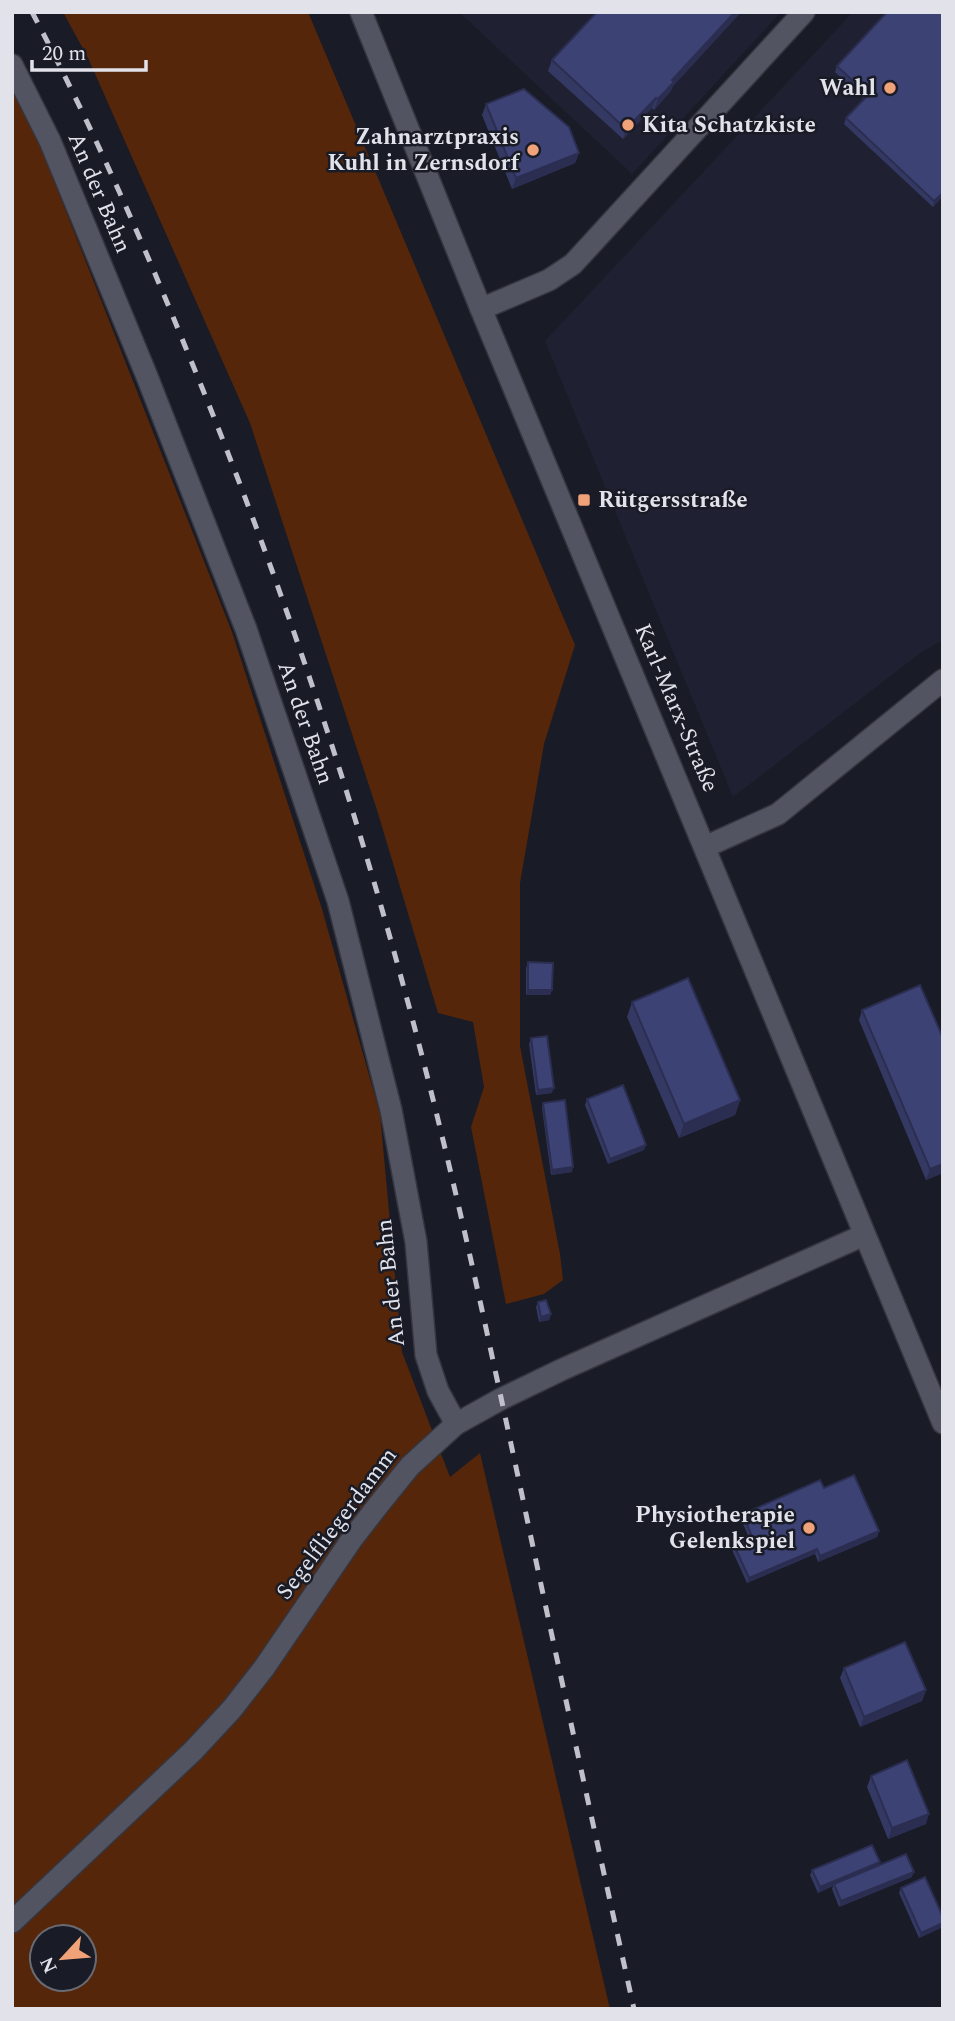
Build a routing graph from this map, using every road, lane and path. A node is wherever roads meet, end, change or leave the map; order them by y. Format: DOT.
graph roads {
  1 [pos="361,12"];
  2 [pos="804,12"];
  3 [pos="12,65"];
  4 [pos="481,309"];
  5 [pos="943,680"];
  6 [pos="705,847"];
  7 [pos="864,1235"];
  8 [pos="943,1423"];
  9 [pos="456,1424"];
  10 [pos="12,1922"];
  1 -- 4 [label="street, Karl-Marx-Straße"];
  2 -- 4 [label="street"];
  3 -- 9 [label="street, An der Bahn"];
  4 -- 6 [label="street, Karl-Marx-Straße"];
  5 -- 6 [label="street"];
  6 -- 7 [label="street, Karl-Marx-Straße"];
  7 -- 8 [label="street, Karl-Marx-Straße"];
  7 -- 9 [label="street, Segelfliegerdamm"];
  9 -- 10 [label="street, Segelfliegerdamm"];
}
